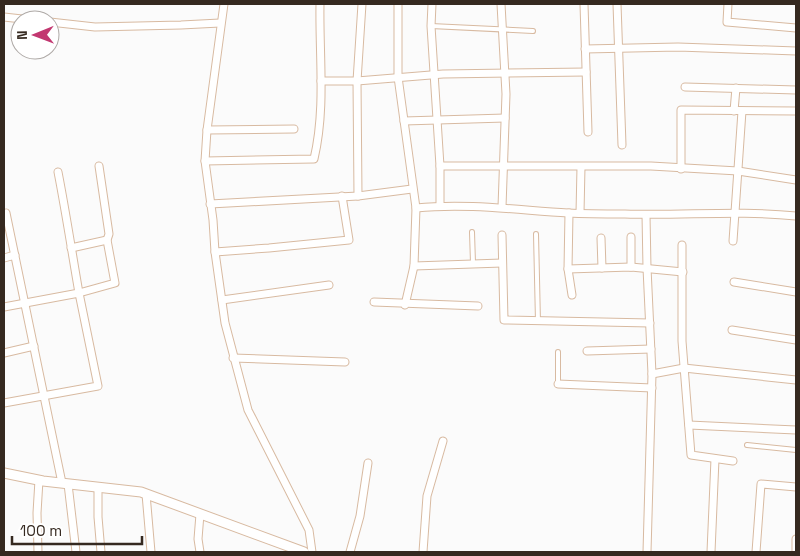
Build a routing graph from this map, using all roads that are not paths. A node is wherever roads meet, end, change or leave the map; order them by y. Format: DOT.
graph roads {
  1 [pos="224,4"];
  2 [pos="320,4"];
  3 [pos="362,4"];
  4 [pos="398,4"];
  5 [pos="432,4"];
  6 [pos="501,4"];
  7 [pos="584,4"];
  8 [pos="617,4"];
  9 [pos="728,4"];
  10 [pos="60,23"];
  11 [pos="220,23"];
  12 [pos="431,26"];
  13 [pos="796,28"];
  14 [pos="502,29"];
  15 [pos="533,32"];
  16 [pos="619,49"];
  17 [pos="586,50"];
  18 [pos="796,51"];
  19 [pos="505,72"];
  20 [pos="586,72"];
  21 [pos="435,75"];
  22 [pos="398,77"];
  23 [pos="321,81"];
  24 [pos="357,82"];
  25 [pos="685,87"];
  26 [pos="736,88"];
  27 [pos="796,90"];
  28 [pos="738,111"];
  29 [pos="796,111"];
  30 [pos="505,118"];
  31 [pos="437,119"];
  32 [pos="404,121"];
  33 [pos="294,128"];
  34 [pos="207,130"];
  35 [pos="588,132"];
  36 [pos="622,145"];
  37 [pos="205,161"];
  38 [pos="99,166"];
  39 [pos="440,166"];
  40 [pos="503,166"];
  41 [pos="581,167"];
  42 [pos="681,168"];
  43 [pos="738,171"];
  44 [pos="58,172"];
  45 [pos="796,180"];
  46 [pos="412,190"];
  47 [pos="342,196"];
  48 [pos="358,196"];
  49 [pos="210,204"];
  50 [pos="440,206"];
  51 [pos="502,207"];
  52 [pos="416,208"];
  53 [pos="570,213"];
  54 [pos="580,213"];
  55 [pos="735,213"];
  56 [pos="4,214"];
  57 [pos="646,215"];
  58 [pos="796,216"];
  59 [pos="472,232"];
  60 [pos="536,234"];
  61 [pos="502,235"];
  62 [pos="631,237"];
  63 [pos="601,238"];
  64 [pos="108,240"];
  65 [pos="734,241"];
  66 [pos="682,245"];
  67 [pos="71,248"];
  68 [pos="215,252"];
  69 [pos="15,255"];
  70 [pos="4,258"];
  71 [pos="473,263"];
  72 [pos="502,263"];
  73 [pos="414,266"];
  74 [pos="631,266"];
  75 [pos="602,268"];
  76 [pos="647,268"];
  77 [pos="568,269"];
  78 [pos="682,272"];
  79 [pos="734,282"];
  80 [pos="329,285"];
  81 [pos="796,292"];
  82 [pos="79,293"];
  83 [pos="572,295"];
  84 [pos="222,300"];
  85 [pos="374,302"];
  86 [pos="25,303"];
  87 [pos="406,305"];
  88 [pos="478,306"];
  89 [pos="4,307"];
  90 [pos="538,322"];
  91 [pos="650,323"];
  92 [pos="732,330"];
  93 [pos="796,340"];
  94 [pos="34,346"];
  95 [pos="651,349"];
  96 [pos="587,351"];
  97 [pos="4,352"];
  98 [pos="558,352"];
  99 [pos="233,358"];
  100 [pos="345,362"];
  101 [pos="684,368"];
  102 [pos="652,374"];
  103 [pos="796,380"];
  104 [pos="558,384"];
  105 [pos="652,388"];
  106 [pos="44,395"];
  107 [pos="4,403"];
  108 [pos="689,425"];
  109 [pos="796,430"];
  110 [pos="442,441"];
  111 [pos="747,446"];
  112 [pos="796,450"];
  113 [pos="715,458"];
  114 [pos="733,461"];
  115 [pos="368,463"];
  116 [pos="4,473"];
  117 [pos="39,480"];
  118 [pos="65,483"];
  119 [pos="98,487"];
  120 [pos="796,487"];
  121 [pos="146,494"];
  122 [pos="200,514"];
  123 [pos="796,539"];
  124 [pos="38,552"];
  125 [pos="76,552"];
  126 [pos="101,552"];
  127 [pos="151,552"];
  128 [pos="200,552"];
  129 [pos="304,552"];
  130 [pos="312,552"];
  131 [pos="350,552"];
  132 [pos="423,552"];
  133 [pos="647,552"];
  134 [pos="711,552"];
  135 [pos="756,552"];
  136 [pos="796,552"];
  1 -- 11 [label="street"];
  2 -- 23 [label="street"];
  3 -- 24 [label="street"];
  4 -- 22 [label="street"];
  5 -- 12 [label="street"];
  6 -- 14 [label="street"];
  7 -- 17 [label="street"];
  8 -- 16 [label="street"];
  9 -- 13 [label="street"];
  10 -- 11 [label="street"];
  11 -- 34 [label="street"];
  12 -- 14 [label="lane"];
  12 -- 21 [label="street"];
  14 -- 15 [label="lane"];
  14 -- 19 [label="street"];
  16 -- 17 [label="street"];
  16 -- 18 [label="street"];
  16 -- 36 [label="street"];
  17 -- 20 [label="street"];
  19 -- 20 [label="street"];
  19 -- 21 [label="street"];
  19 -- 30 [label="street"];
  20 -- 35 [label="street"];
  21 -- 22 [label="street"];
  21 -- 31 [label="street"];
  22 -- 24 [label="street"];
  22 -- 32 [label="street"];
  23 -- 24 [label="street"];
  23 -- 37 [label="street"];
  24 -- 48 [label="street"];
  25 -- 26 [label="street"];
  26 -- 27 [label="street"];
  26 -- 28 [label="street"];
  28 -- 29 [label="street"];
  28 -- 42 [label="street"];
  28 -- 43 [label="street"];
  30 -- 31 [label="street"];
  30 -- 40 [label="street"];
  31 -- 32 [label="street"];
  31 -- 39 [label="street"];
  32 -- 46 [label="street"];
  33 -- 34 [label="street"];
  34 -- 37 [label="street"];
  37 -- 49 [label="street"];
  38 -- 64 [label="street"];
  39 -- 40 [label="street"];
  39 -- 50 [label="street"];
  40 -- 41 [label="street"];
  40 -- 51 [label="street"];
  41 -- 42 [label="street"];
  41 -- 54 [label="street"];
  42 -- 43 [label="street"];
  43 -- 45 [label="street"];
  43 -- 55 [label="street"];
  44 -- 67 [label="street"];
  46 -- 48 [label="street"];
  46 -- 52 [label="street"];
  47 -- 48 [label="street"];
  47 -- 49 [label="street"];
  47 -- 68 [label="street"];
  49 -- 68 [label="street"];
  50 -- 51 [label="street"];
  50 -- 52 [label="street"];
  51 -- 53 [label="street"];
  52 -- 73 [label="street"];
  53 -- 54 [label="street"];
  53 -- 77 [label="street"];
  54 -- 57 [label="street"];
  55 -- 57 [label="street"];
  55 -- 58 [label="street"];
  55 -- 65 [label="street"];
  56 -- 69 [label="street"];
  57 -- 76 [label="street"];
  59 -- 71 [label="lane"];
  60 -- 90 [label="lane"];
  61 -- 72 [label="street"];
  62 -- 74 [label="street"];
  63 -- 75 [label="street"];
  64 -- 67 [label="street"];
  64 -- 82 [label="street"];
  66 -- 78 [label="street"];
  67 -- 82 [label="street"];
  68 -- 84 [label="street"];
  69 -- 70 [label="street"];
  69 -- 86 [label="street"];
  71 -- 72 [label="street"];
  71 -- 73 [label="street"];
  72 -- 90 [label="street"];
  73 -- 87 [label="street"];
  74 -- 75 [label="street"];
  74 -- 76 [label="street"];
  75 -- 77 [label="street"];
  76 -- 78 [label="street"];
  76 -- 91 [label="street"];
  77 -- 83 [label="street"];
  78 -- 101 [label="street"];
  79 -- 81 [label="street"];
  80 -- 84 [label="street"];
  82 -- 86 [label="street"];
  82 -- 106 [label="street"];
  84 -- 99 [label="street"];
  85 -- 87 [label="street"];
  86 -- 89 [label="street"];
  86 -- 94 [label="street"];
  87 -- 88 [label="street"];
  90 -- 91 [label="street"];
  91 -- 95 [label="street"];
  92 -- 93 [label="street"];
  94 -- 97 [label="street"];
  94 -- 106 [label="street"];
  95 -- 96 [label="street"];
  95 -- 102 [label="street"];
  98 -- 104 [label="lane"];
  99 -- 100 [label="street"];
  99 -- 130 [label="street"];
  101 -- 102 [label="street"];
  101 -- 103 [label="street"];
  101 -- 108 [label="street"];
  102 -- 105 [label="street"];
  104 -- 105 [label="street"];
  105 -- 133 [label="street"];
  106 -- 107 [label="street"];
  106 -- 118 [label="street"];
  108 -- 109 [label="street"];
  108 -- 113 [label="street"];
  110 -- 132 [label="street"];
  111 -- 112 [label="lane"];
  113 -- 114 [label="street"];
  113 -- 134 [label="street"];
  115 -- 131 [label="street"];
  116 -- 117 [label="street"];
  117 -- 118 [label="street"];
  117 -- 124 [label="street"];
  118 -- 119 [label="street"];
  118 -- 125 [label="street"];
  119 -- 121 [label="street"];
  119 -- 126 [label="street"];
  120 -- 135 [label="street"];
  121 -- 122 [label="street"];
  121 -- 127 [label="street"];
  122 -- 128 [label="street"];
  122 -- 129 [label="street"];
  123 -- 136 [label="street"];
}
